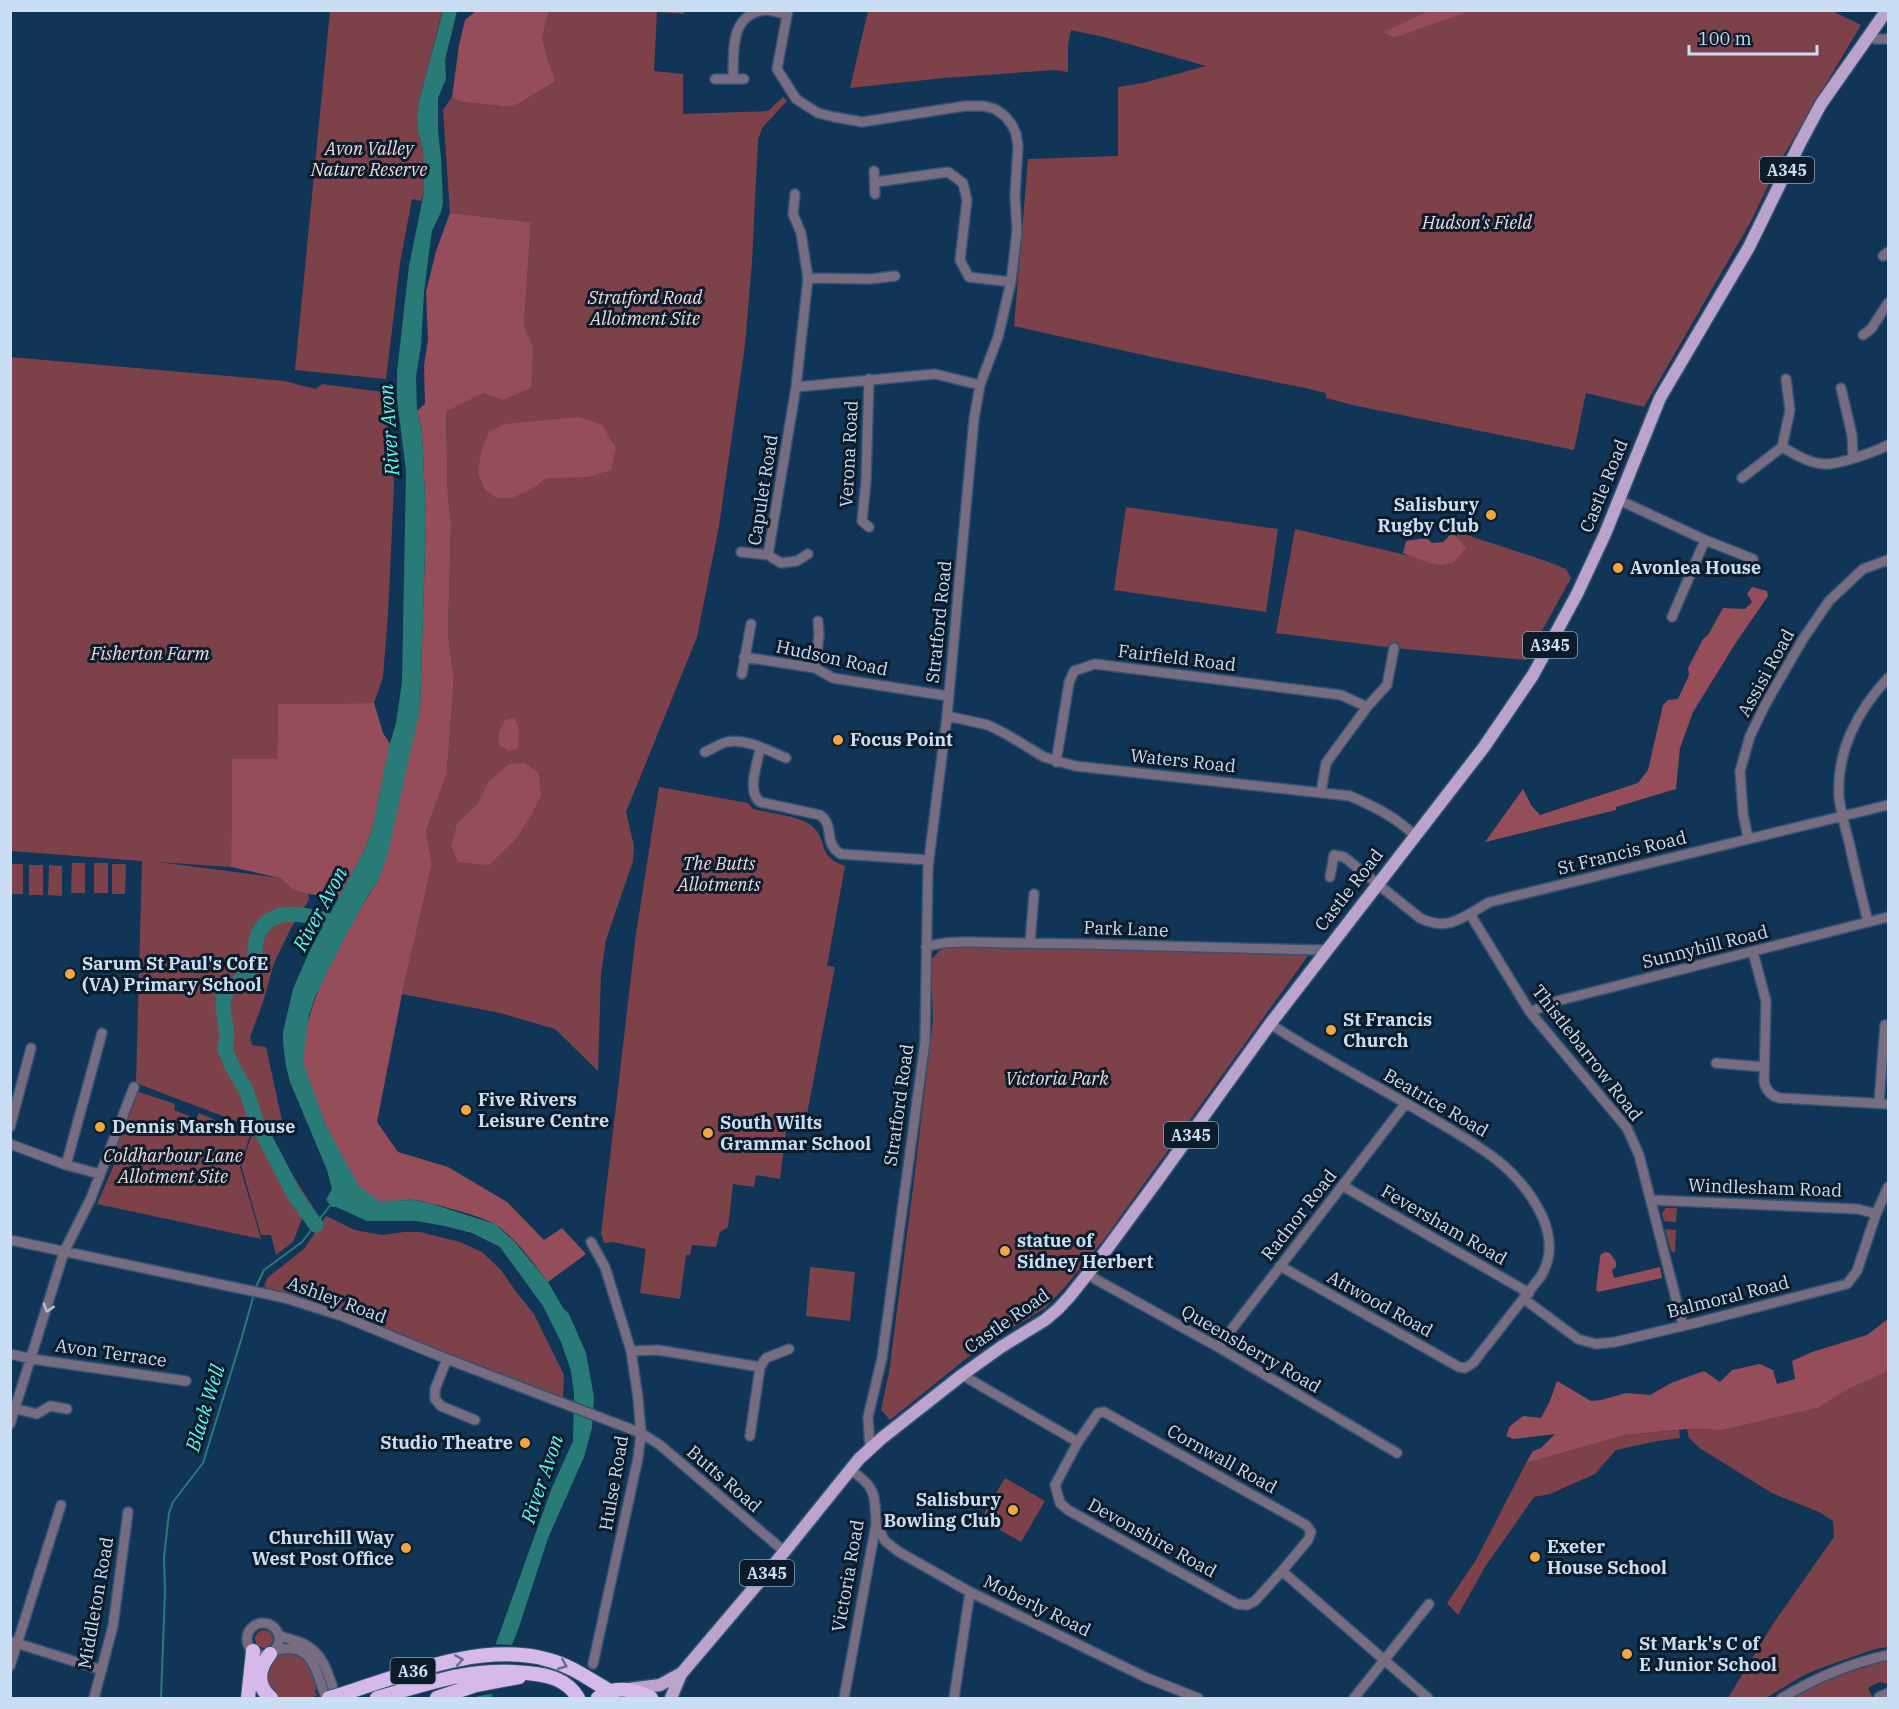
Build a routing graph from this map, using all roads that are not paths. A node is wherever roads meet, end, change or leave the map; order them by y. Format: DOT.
graph roads {
  1 [pos="767,10"];
  2 [pos="1887,10"];
  3 [pos="787,12"];
  4 [pos="1869,37"];
  5 [pos="1888,39"];
  6 [pos="716,79"];
  7 [pos="733,79"];
  8 [pos="744,79"];
  9 [pos="874,171"];
  10 [pos="876,182"];
  11 [pos="795,194"];
  12 [pos="875,194"];
  13 [pos="895,276"];
  14 [pos="808,278"];
  15 [pos="1011,282"];
  16 [pos="1888,303"];
  17 [pos="1863,335"];
  18 [pos="869,379"];
  19 [pos="1786,379"];
  20 [pos="980,385"];
  21 [pos="796,387"];
  22 [pos="1841,388"];
  23 [pos="1888,445"];
  24 [pos="1782,447"];
  25 [pos="1853,458"];
  26 [pos="1742,478"];
  27 [pos="1619,500"];
  28 [pos="869,527"];
  29 [pos="1705,540"];
  30 [pos="741,552"];
  31 [pos="808,554"];
  32 [pos="768,555"];
  33 [pos="1753,559"];
  34 [pos="1888,560"];
  35 [pos="1672,617"];
  36 [pos="818,621"];
  37 [pos="751,624"];
  38 [pos="1394,648"];
  39 [pos="744,657"];
  40 [pos="815,668"];
  41 [pos="742,674"];
  42 [pos="1888,678"];
  43 [pos="948,696"];
  44 [pos="1367,707"];
  45 [pos="947,716"];
  46 [pos="760,748"];
  47 [pos="705,752"];
  48 [pos="786,758"];
  49 [pos="1056,762"];
  50 [pos="1321,792"];
  51 [pos="1888,805"];
  52 [pos="1842,816"];
  53 [pos="1414,835"];
  54 [pos="1748,839"];
  55 [pos="928,860"];
  56 [pos="1330,877"];
  57 [pos="1378,885"];
  58 [pos="1034,894"];
  59 [pos="1470,914"];
  60 [pos="1888,917"];
  61 [pos="1868,922"];
  62 [pos="1030,943"];
  63 [pos="926,947"];
  64 [pos="1326,950"];
  65 [pos="1753,952"];
  66 [pos="1530,1012"];
  67 [pos="1270,1024"];
  68 [pos="1885,1025"];
  69 [pos="102,1033"];
  70 [pos="32,1048"];
  71 [pos="1716,1063"];
  72 [pos="1764,1066"];
  73 [pos="134,1088"];
  74 [pos="1406,1103"];
  75 [pos="1884,1103"];
  76 [pos="10,1127"];
  77 [pos="10,1144"];
  78 [pos="66,1165"];
  79 [pos="100,1174"];
  80 [pos="1343,1186"];
  81 [pos="1888,1187"];
  82 [pos="1652,1200"];
  83 [pos="1881,1210"];
  84 [pos="10,1240"];
  85 [pos="591,1242"];
  86 [pos="64,1252"];
  87 [pos="1280,1266"];
  88 [pos="1088,1275"];
  89 [pos="1526,1296"];
  90 [pos="1683,1326"];
  91 [pos="1218,1347"];
  92 [pos="789,1349"];
  93 [pos="631,1351"];
  94 [pos="10,1354"];
  95 [pos="32,1359"];
  96 [pos="447,1359"];
  97 [pos="760,1367"];
  98 [pos="962,1375"];
  99 [pos="186,1381"];
  100 [pos="17,1409"];
  101 [pos="67,1409"];
  102 [pos="475,1420"];
  103 [pos="10,1424"];
  104 [pos="641,1433"];
  105 [pos="750,1436"];
  106 [pos="1078,1442"];
  107 [pos="870,1449"];
  108 [pos="1397,1454"];
  109 [pos="850,1470"];
  110 [pos="61,1505"];
  111 [pos="128,1512"];
  112 [pos="876,1524"];
  113 [pos="785,1552"];
  114 [pos="1282,1571"];
  115 [pos="970,1592"];
  116 [pos="1429,1604"];
  117 [pos="279,1635"];
  118 [pos="14,1642"];
  119 [pos="253,1651"];
  120 [pos="272,1653"];
  121 [pos="1888,1655"];
  122 [pos="1384,1662"];
  123 [pos="593,1664"];
  124 [pos="10,1666"];
  125 [pos="102,1670"];
  126 [pos="681,1674"];
  127 [pos="477,1679"];
  128 [pos="625,1689"];
  129 [pos="604,1695"];
  130 [pos="339,1696"];
  131 [pos="94,1698"];
  132 [pos="248,1698"];
  133 [pos="271,1698"];
  134 [pos="327,1698"];
  135 [pos="377,1698"];
  136 [pos="437,1698"];
  137 [pos="578,1698"];
  138 [pos="651,1698"];
  139 [pos="671,1698"];
  140 [pos="844,1698"];
  141 [pos="954,1698"];
  142 [pos="1198,1698"];
  143 [pos="1354,1698"];
  144 [pos="1428,1698"];
  145 [pos="1782,1698"];
  1 -- 3 [label="street"];
  1 -- 7 [label="street"];
  2 -- 4 [label="main road, Castle Road / A345"];
  3 -- 15 [label="street, Stratford Road"];
  4 -- 5 [label="street"];
  4 -- 27 [label="main road, Castle Road / A345"];
  6 -- 7 [label="street"];
  7 -- 8 [label="street"];
  9 -- 10 [label="street"];
  10 -- 12 [label="street"];
  10 -- 15 [label="street"];
  11 -- 14 [label="street, Capulet Road"];
  13 -- 14 [label="street"];
  14 -- 21 [label="street, Capulet Road"];
  15 -- 20 [label="street, Stratford Road"];
  16 -- 17 [label="street"];
  18 -- 20 [label="street"];
  18 -- 21 [label="street"];
  18 -- 28 [label="street, Verona Road"];
  19 -- 24 [label="street"];
  20 -- 43 [label="street, Stratford Road"];
  21 -- 32 [label="street, Capulet Road"];
  22 -- 25 [label="street"];
  23 -- 25 [label="street"];
  24 -- 25 [label="street"];
  24 -- 26 [label="street"];
  27 -- 29 [label="street"];
  27 -- 53 [label="main road, Castle Road / A345"];
  29 -- 33 [label="street"];
  29 -- 35 [label="street"];
  30 -- 32 [label="street"];
  31 -- 32 [label="street, Capulet Road"];
  34 -- 54 [label="street, Assisi Road"];
  36 -- 40 [label="street"];
  37 -- 39 [label="street"];
  38 -- 44 [label="street"];
  39 -- 40 [label="street, Hudson Road"];
  39 -- 41 [label="street"];
  40 -- 43 [label="street, Hudson Road"];
  42 -- 52 [label="street"];
  43 -- 45 [label="street, Stratford Road"];
  44 -- 49 [label="street, Fairfield Road"];
  44 -- 50 [label="street"];
  45 -- 49 [label="street, Waters Road"];
  45 -- 55 [label="street, Stratford Road"];
  46 -- 47 [label="street"];
  46 -- 48 [label="street"];
  46 -- 55 [label="street"];
  49 -- 50 [label="street, Waters Road"];
  50 -- 53 [label="street, Waters Road"];
  51 -- 52 [label="street, St Francis Road"];
  52 -- 54 [label="street, St Francis Road"];
  52 -- 61 [label="street"];
  53 -- 57 [label="main road, Castle Road / A345"];
  54 -- 59 [label="street, St Francis Road"];
  55 -- 63 [label="street, Stratford Road"];
  56 -- 57 [label="street, St Francis Road"];
  57 -- 59 [label="street, St Francis Road"];
  57 -- 64 [label="main road, Castle Road / A345"];
  58 -- 62 [label="street"];
  59 -- 66 [label="street, Thistlebarrow Road"];
  60 -- 61 [label="street, Sunnyhill Road"];
  61 -- 65 [label="street, Sunnyhill Road"];
  62 -- 63 [label="street, Park Lane"];
  62 -- 64 [label="street, Park Lane"];
  63 -- 107 [label="street, Stratford Road"];
  64 -- 67 [label="main road, Castle Road / A345"];
  65 -- 66 [label="street, Sunnyhill Road"];
  65 -- 72 [label="street"];
  66 -- 82 [label="street, Thistlebarrow Road"];
  67 -- 74 [label="street, Beatrice Road"];
  67 -- 88 [label="main road, Castle Road / A345"];
  68 -- 75 [label="street"];
  69 -- 78 [label="street"];
  70 -- 76 [label="street"];
  71 -- 72 [label="street"];
  72 -- 75 [label="street"];
  73 -- 79 [label="street"];
  74 -- 80 [label="street, Radnor Road"];
  74 -- 89 [label="street, Beatrice Road"];
  77 -- 78 [label="street"];
  78 -- 79 [label="street"];
  79 -- 86 [label="street"];
  80 -- 87 [label="street, Radnor Road"];
  80 -- 89 [label="street, Feversham Road"];
  81 -- 83 [label="street, Balmoral Road"];
  82 -- 83 [label="street, Windlesham Road"];
  82 -- 90 [label="street, Thistlebarrow Road"];
  83 -- 90 [label="street, Balmoral Road"];
  84 -- 86 [label="street, Ashley Road"];
  85 -- 93 [label="street, Hulse Road"];
  86 -- 95 [label="street, one-way"];
  86 -- 96 [label="street, Ashley Road"];
  87 -- 89 [label="street, Attwood Road"];
  87 -- 91 [label="street, Radnor Road"];
  88 -- 91 [label="street, Queensberry Road"];
  88 -- 98 [label="main road, Castle Road / A345"];
  89 -- 90 [label="street, Balmoral Road"];
  91 -- 108 [label="street, Queensberry Road"];
  92 -- 97 [label="street"];
  93 -- 97 [label="street"];
  93 -- 104 [label="street, Hulse Road"];
  94 -- 95 [label="street, Avon Terrace"];
  95 -- 99 [label="street, Avon Terrace"];
  95 -- 100 [label="street"];
  96 -- 102 [label="street"];
  96 -- 104 [label="street, Ashley Road"];
  97 -- 105 [label="street"];
  98 -- 106 [label="street"];
  98 -- 107 [label="main road, Castle Road / A345"];
  100 -- 101 [label="street"];
  100 -- 103 [label="street"];
  104 -- 113 [label="street, Butts Road"];
  104 -- 123 [label="street, Hulse Road"];
  106 -- 114 [label="street, Cornwall Road"];
  106 -- 114 [label="street, Devonshire Road"];
  107 -- 109 [label="main road, Castle Road / A345"];
  109 -- 112 [label="street, Victoria Road"];
  109 -- 113 [label="main road, Castle Road / A345"];
  110 -- 118 [label="street"];
  111 -- 125 [label="street, Middleton Road"];
  112 -- 115 [label="street, Moberly Road"];
  112 -- 140 [label="street, Victoria Road"];
  113 -- 126 [label="main road, Castle Road / A345"];
  114 -- 122 [label="street"];
  115 -- 141 [label="street"];
  115 -- 142 [label="street, Moberly Road"];
  116 -- 122 [label="street"];
  117 -- 119 [label="street"];
  117 -- 120 [label="street"];
  117 -- 130 [label="street"];
  118 -- 124 [label="street"];
  118 -- 125 [label="street"];
  119 -- 120 [label="street"];
  119 -- 132 [label="highway"];
  120 -- 133 [label="highway"];
  120 -- 134 [label="street"];
  121 -- 145 [label="street"];
  122 -- 143 [label="street"];
  122 -- 144 [label="street"];
  125 -- 131 [label="street, Middleton Road"];
  126 -- 128 [label="main road, A345"];
  126 -- 139 [label="main road, A345"];
  127 -- 135 [label="highway, A36"];
  127 -- 136 [label="highway"];
  127 -- 137 [label="highway"];
  128 -- 129 [label="highway"];
  128 -- 138 [label="highway"];
  130 -- 129 [label="highway, A36, one-way"];
  130 -- 134 [label="highway, A36, bridge"];
}
